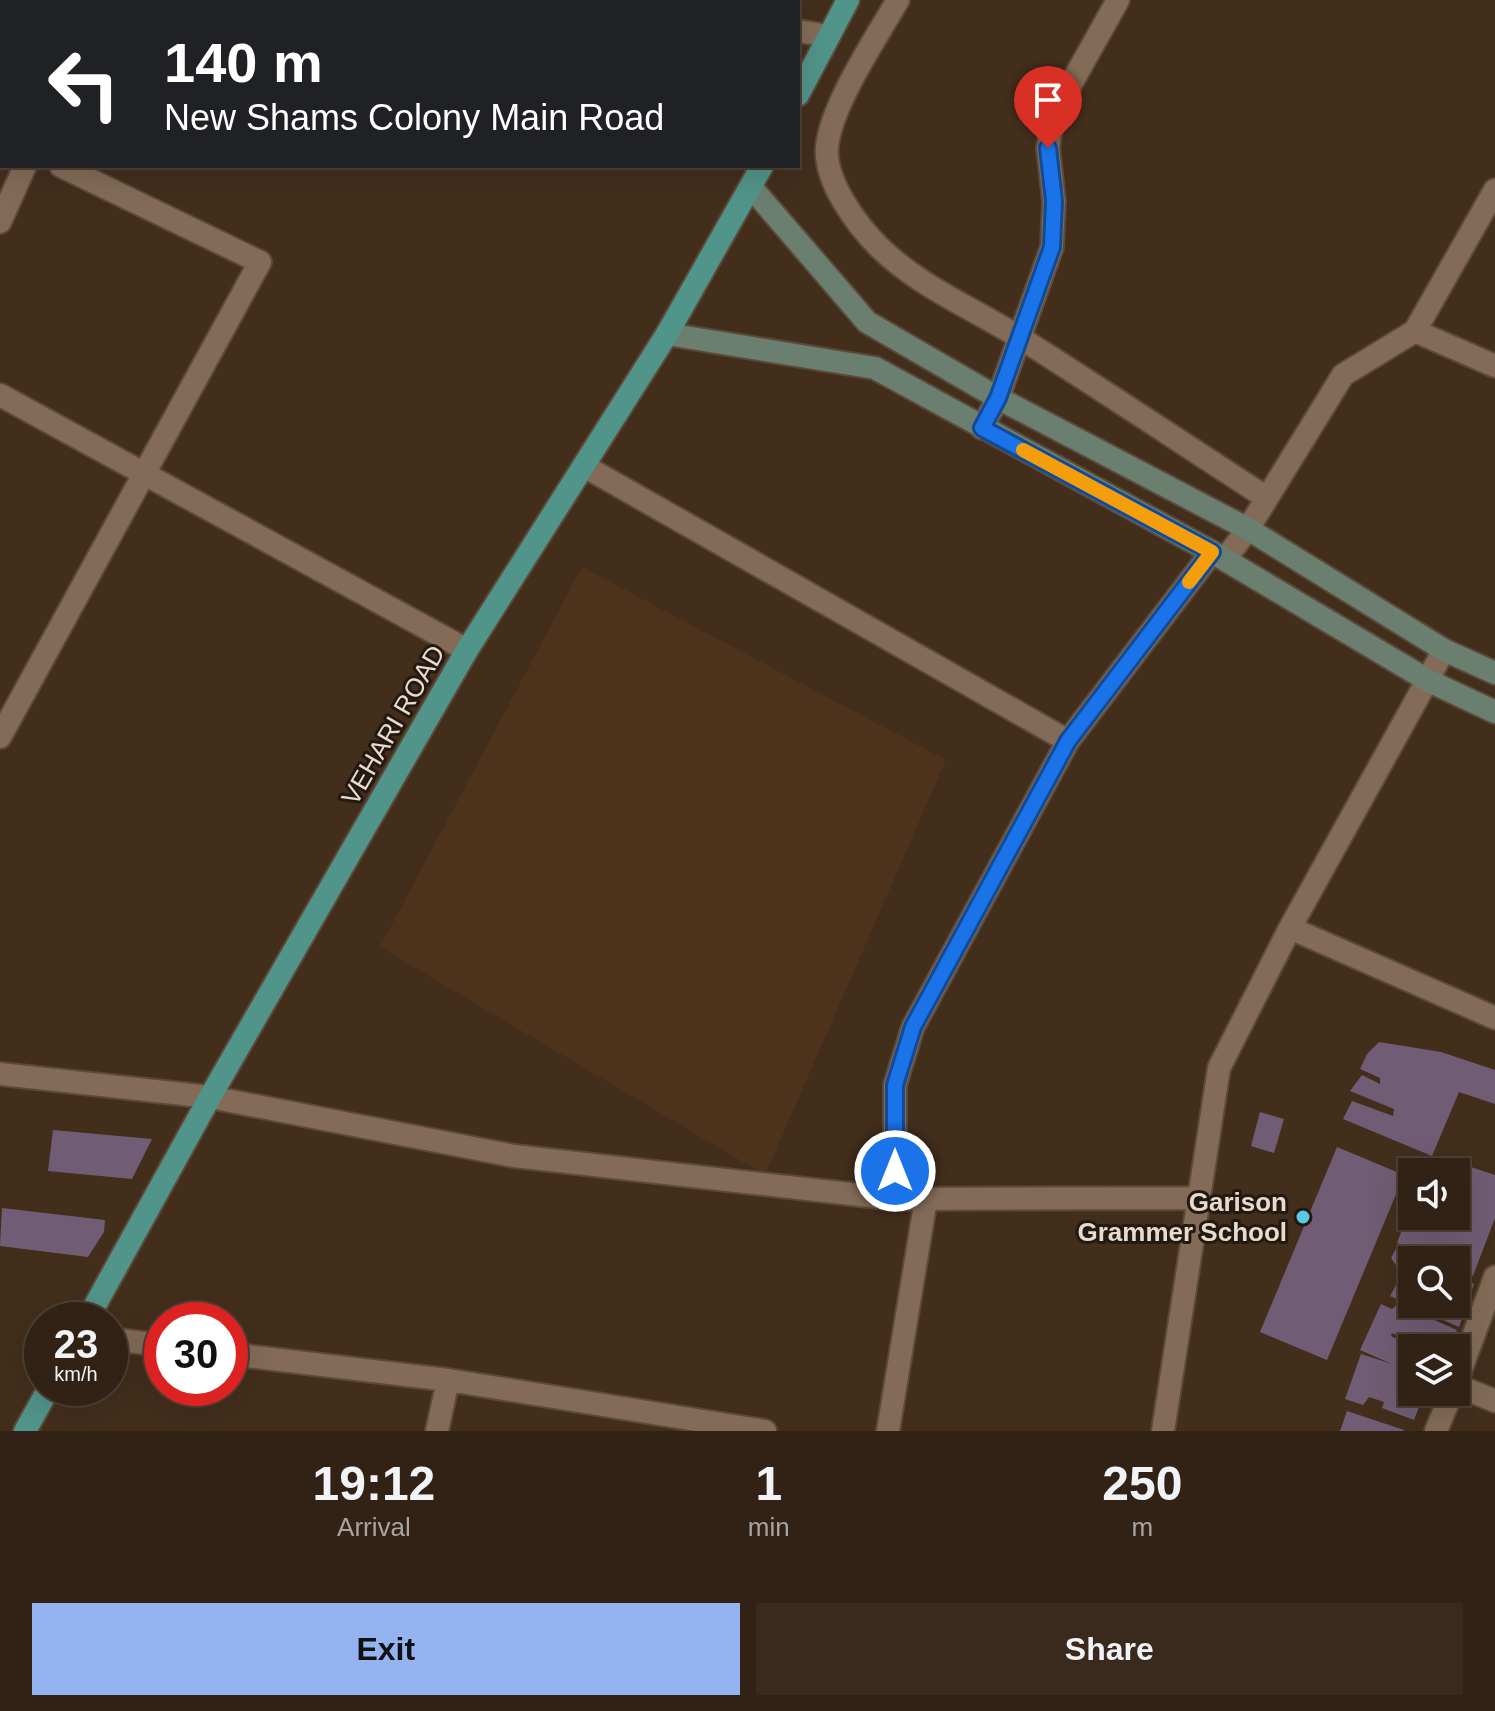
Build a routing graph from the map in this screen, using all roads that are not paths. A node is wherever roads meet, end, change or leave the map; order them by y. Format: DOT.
graph roads {
  1 [pos="848,0"];
  2 [pos="898,0"];
  3 [pos="1118,0"];
  4 [pos="800,31"];
  5 [pos="829,36"];
  6 [pos="800,91"];
  7 [pos="24,168"];
  8 [pos="65,168"];
  9 [pos="761,168"];
  10 [pos="751,187"];
  11 [pos="1495,190"];
  12 [pos="0,222"];
  13 [pos="1415,331"];
  14 [pos="667,334"];
  15 [pos="1019,337"];
  16 [pos="1495,366"];
  17 [pos="0,395"];
  18 [pos="998,398"];
  19 [pos="982,428"];
  20 [pos="584,466"];
  21 [pos="143,470"];
  22 [pos="1267,498"];
  23 [pos="1248,529"];
  24 [pos="1218,556"];
  25 [pos="467,650"];
  26 [pos="1444,650"];
  27 [pos="1495,673"];
  28 [pos="1429,681"];
  29 [pos="9,700"];
  30 [pos="1495,712"];
  31 [pos="0,737"];
  32 [pos="1068,741"];
  33 [pos="1290,928"];
  34 [pos="1495,1018"];
  35 [pos="0,1074"];
  36 [pos="210,1097"];
  37 [pos="1196,1198"];
  38 [pos="895,1199"];
  39 [pos="926,1199"];
  40 [pos="1495,1277"];
  41 [pos="97,1302"];
  42 [pos="1470,1346"];
  43 [pos="248,1356"];
  44 [pos="448,1380"];
  45 [pos="1470,1390"];
  46 [pos="1495,1401"];
  47 [pos="39,1406"];
  48 [pos="1446,1406"];
  49 [pos="25,1431"];
  50 [pos="437,1431"];
  51 [pos="765,1431"];
  52 [pos="888,1431"];
  53 [pos="1163,1431"];
  54 [pos="1436,1431"];
  1 -- 5 [label="main road"];
  2 -- 15 [label="street"];
  3 -- 15 [label="street"];
  4 -- 5 [label="street"];
  5 -- 6 [label="main road"];
  7 -- 12 [label="street"];
  8 -- 21 [label="street"];
  9 -- 10 [label="main road, VEHARI ROAD"];
  10 -- 14 [label="main road, VEHARI ROAD"];
  10 -- 18 [label="main road"];
  11 -- 13 [label="street"];
  13 -- 16 [label="street"];
  13 -- 22 [label="street"];
  14 -- 19 [label="main road"];
  14 -- 20 [label="main road, VEHARI ROAD"];
  15 -- 18 [label="street"];
  15 -- 22 [label="street"];
  17 -- 21 [label="street"];
  18 -- 19 [label="street"];
  18 -- 23 [label="main road"];
  19 -- 24 [label="main road"];
  20 -- 25 [label="main road, VEHARI ROAD"];
  20 -- 32 [label="street"];
  21 -- 25 [label="street"];
  21 -- 29 [label="street"];
  22 -- 23 [label="street"];
  23 -- 24 [label="street"];
  23 -- 26 [label="main road"];
  24 -- 28 [label="main road"];
  24 -- 32 [label="street"];
  25 -- 36 [label="main road, VEHARI ROAD"];
  26 -- 27 [label="main road"];
  26 -- 28 [label="street"];
  28 -- 30 [label="main road"];
  28 -- 33 [label="street"];
  29 -- 31 [label="street"];
  32 -- 38 [label="street"];
  33 -- 34 [label="street"];
  33 -- 37 [label="street"];
  35 -- 36 [label="street"];
  36 -- 38 [label="street"];
  36 -- 41 [label="main road, VEHARI ROAD"];
  37 -- 39 [label="street"];
  37 -- 53 [label="street"];
  38 -- 39 [label="street"];
  39 -- 52 [label="street"];
  40 -- 42 [label="street"];
  43 -- 44 [label="street"];
  44 -- 50 [label="street"];
  44 -- 51 [label="street"];
  45 -- 46 [label="street"];
  47 -- 49 [label="main road"];
  48 -- 54 [label="street"];
}
